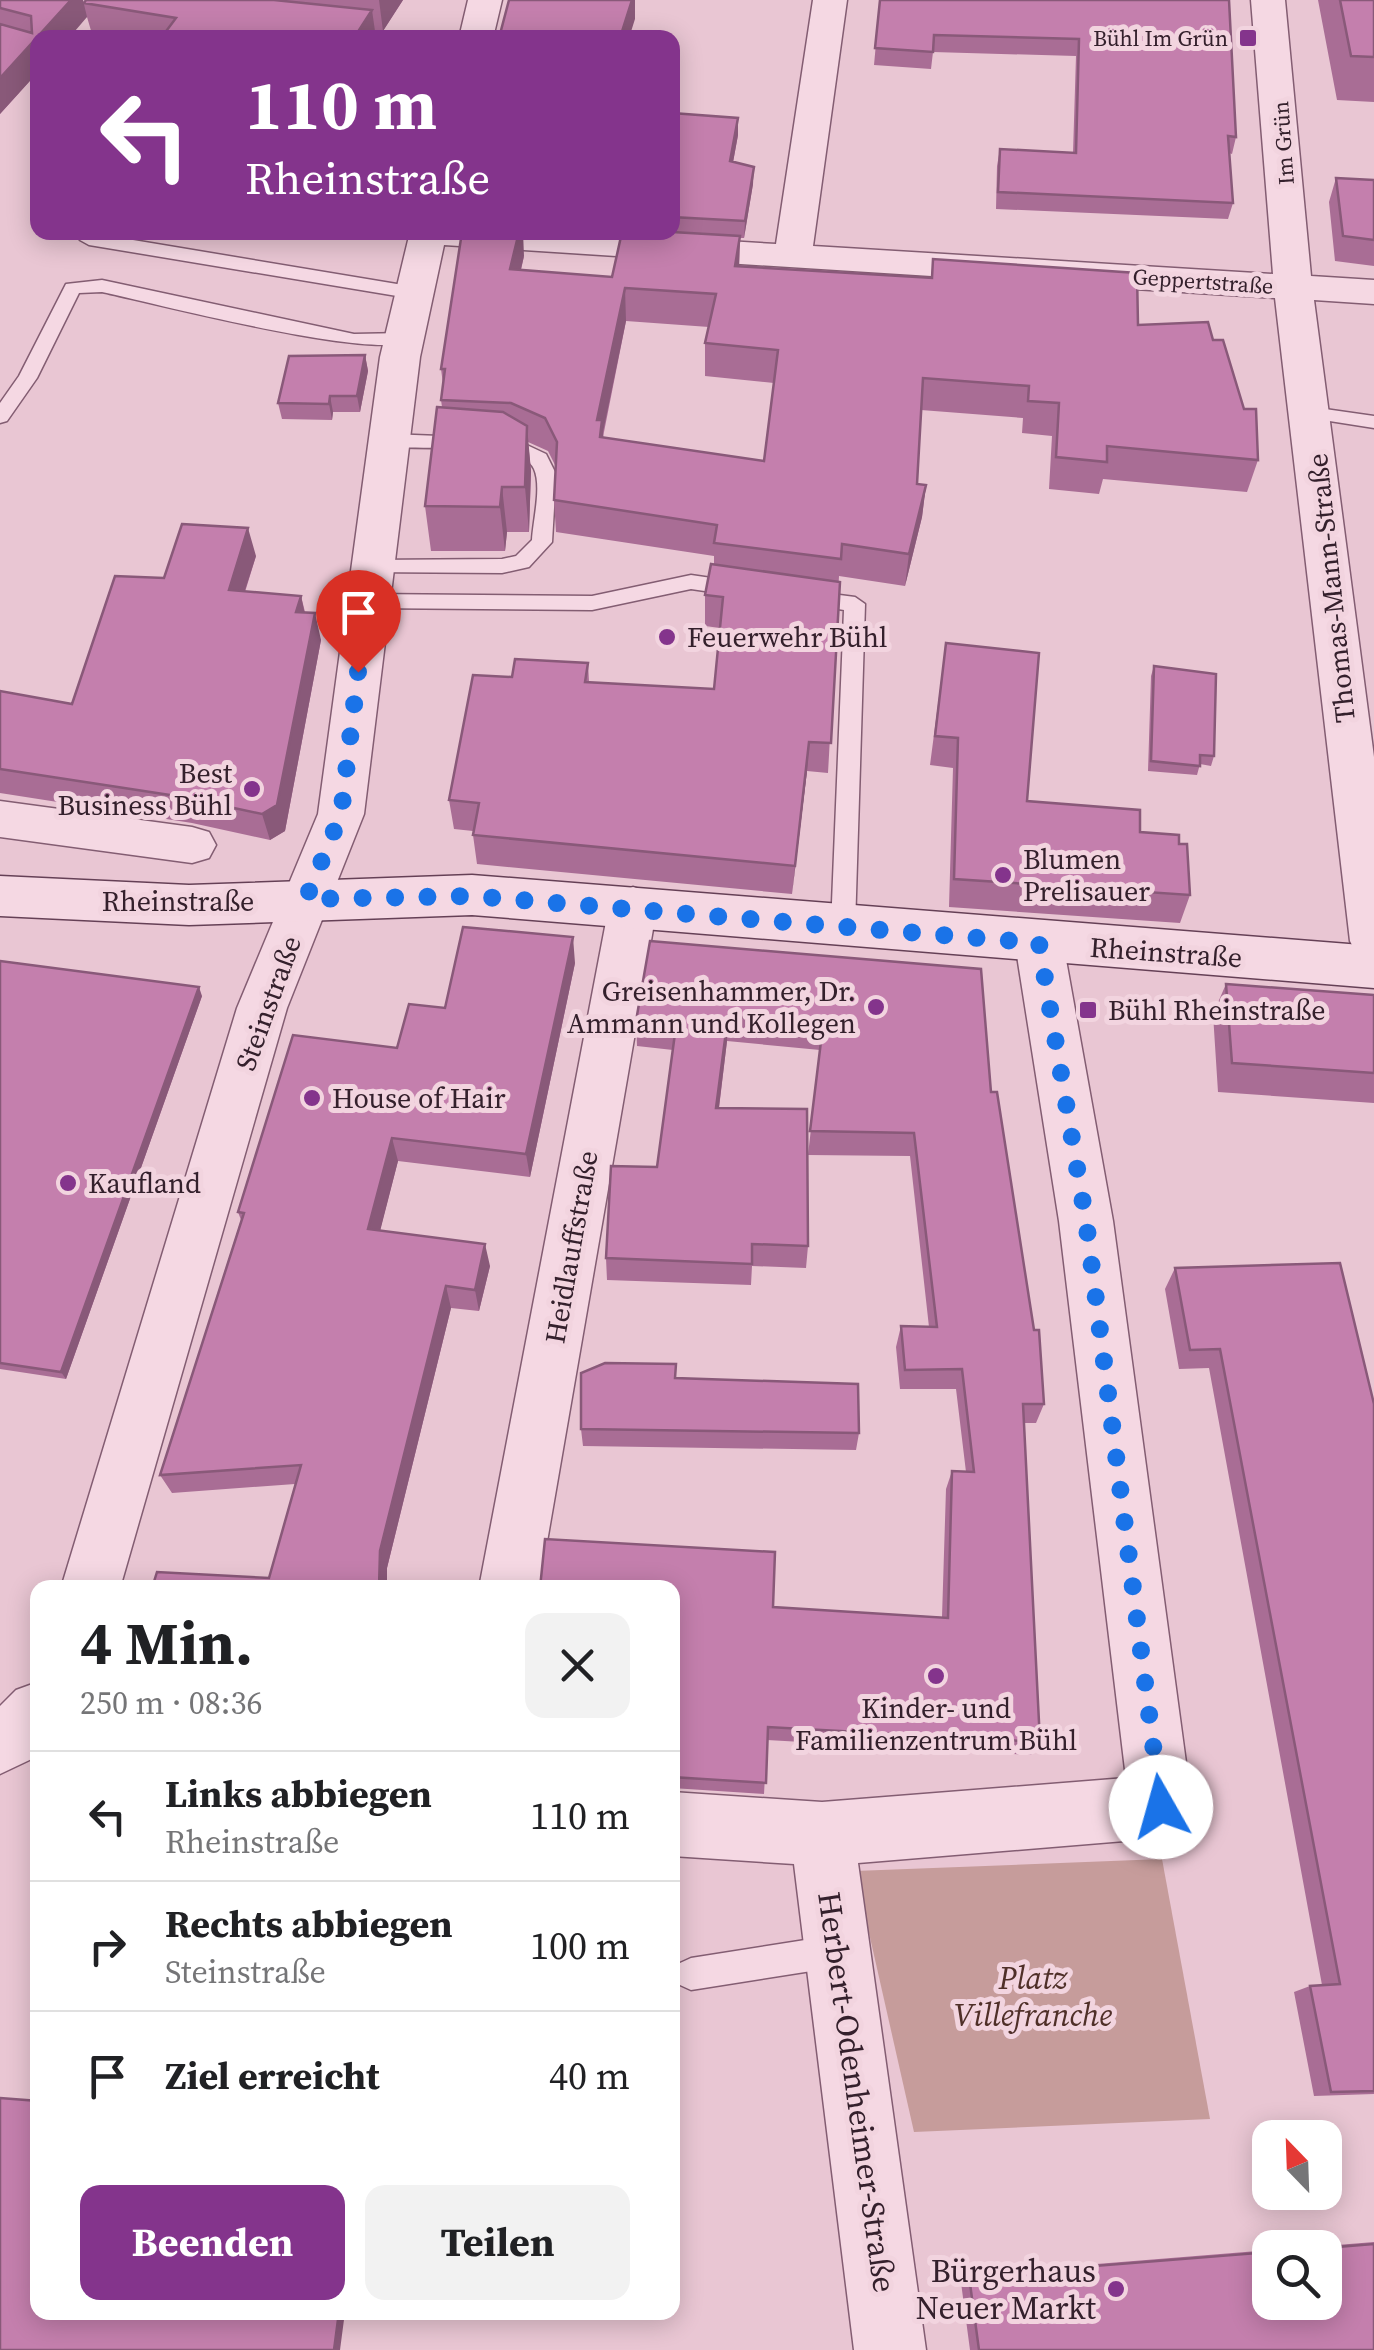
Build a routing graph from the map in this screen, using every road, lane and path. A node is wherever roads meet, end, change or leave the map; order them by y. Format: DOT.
graph roads {
  1 [pos="485,0"];
  2 [pos="830,0"];
  3 [pos="1268,0"];
  4 [pos="319,28"];
  5 [pos="334,30"];
  6 [pos="478,30"];
  7 [pos="89,240"];
  8 [pos="428,240"];
  9 [pos="651,240"];
  10 [pos="793,256"];
  11 [pos="1293,287"];
  12 [pos="415,292"];
  13 [pos="1374,292"];
  14 [pos="404,339"];
  15 [pos="1311,413"];
  16 [pos="0,417"];
  17 [pos="1374,422"];
  18 [pos="390,440"];
  19 [pos="370,584"];
  20 [pos="0,819"];
  21 [pos="192,845"];
  22 [pos="0,896"];
  23 [pos="306,899"];
  24 [pos="634,906"];
  25 [pos="843,927"];
  26 [pos="1374,941"];
  27 [pos="1039,943"];
  28 [pos="1374,967"];
  29 [pos="92,1580"];
  30 [pos="511,1580"];
  31 [pos="680,1825"];
  32 [pos="822,1834"];
  33 [pos="837,1951"];
  34 [pos="692,1974"];
  35 [pos="890,2350"];
  1 -- 6 [label="street"];
  2 -- 10 [label="street"];
  3 -- 11 [label="street, Im Grün"];
  4 -- 5 [label="lane"];
  7 -- 12 [label="lane"];
  8 -- 12 [label="street, Steinstraße"];
  9 -- 10 [label="street, Geppertstraße"];
  10 -- 11 [label="street, Geppertstraße"];
  11 -- 13 [label="street, Geppertstraße"];
  11 -- 15 [label="street, Thomas-Mann-Straße"];
  12 -- 14 [label="street, Steinstraße"];
  14 -- 16 [label="lane"];
  14 -- 18 [label="street, Steinstraße"];
  15 -- 17 [label="lane, Thomas-Mann-Straße"];
  15 -- 26 [label="street, Thomas-Mann-Straße"];
  18 -- 19 [label="street, Steinstraße"];
  18 -- 19 [label="lane"];
  19 -- 23 [label="street, Steinstraße"];
  19 -- 25 [label="lane"];
  20 -- 21 [label="street, Rheinstraße"];
  22 -- 23 [label="street, Rheinstraße"];
  23 -- 24 [label="street, Rheinstraße"];
  23 -- 29 [label="street, Steinstraße"];
  24 -- 25 [label="street, Rheinstraße"];
  24 -- 30 [label="street, Heidlauffstraße"];
  25 -- 27 [label="street, Rheinstraße"];
  27 -- 28 [label="street, Rheinstraße"];
  27 -- 32 [label="street"];
  31 -- 32 [label="street"];
  32 -- 33 [label="street, Herbert-Odenheimer-Straße"];
  33 -- 34 [label="lane"];
  33 -- 35 [label="street, Herbert-Odenheimer-Straße"];
}
